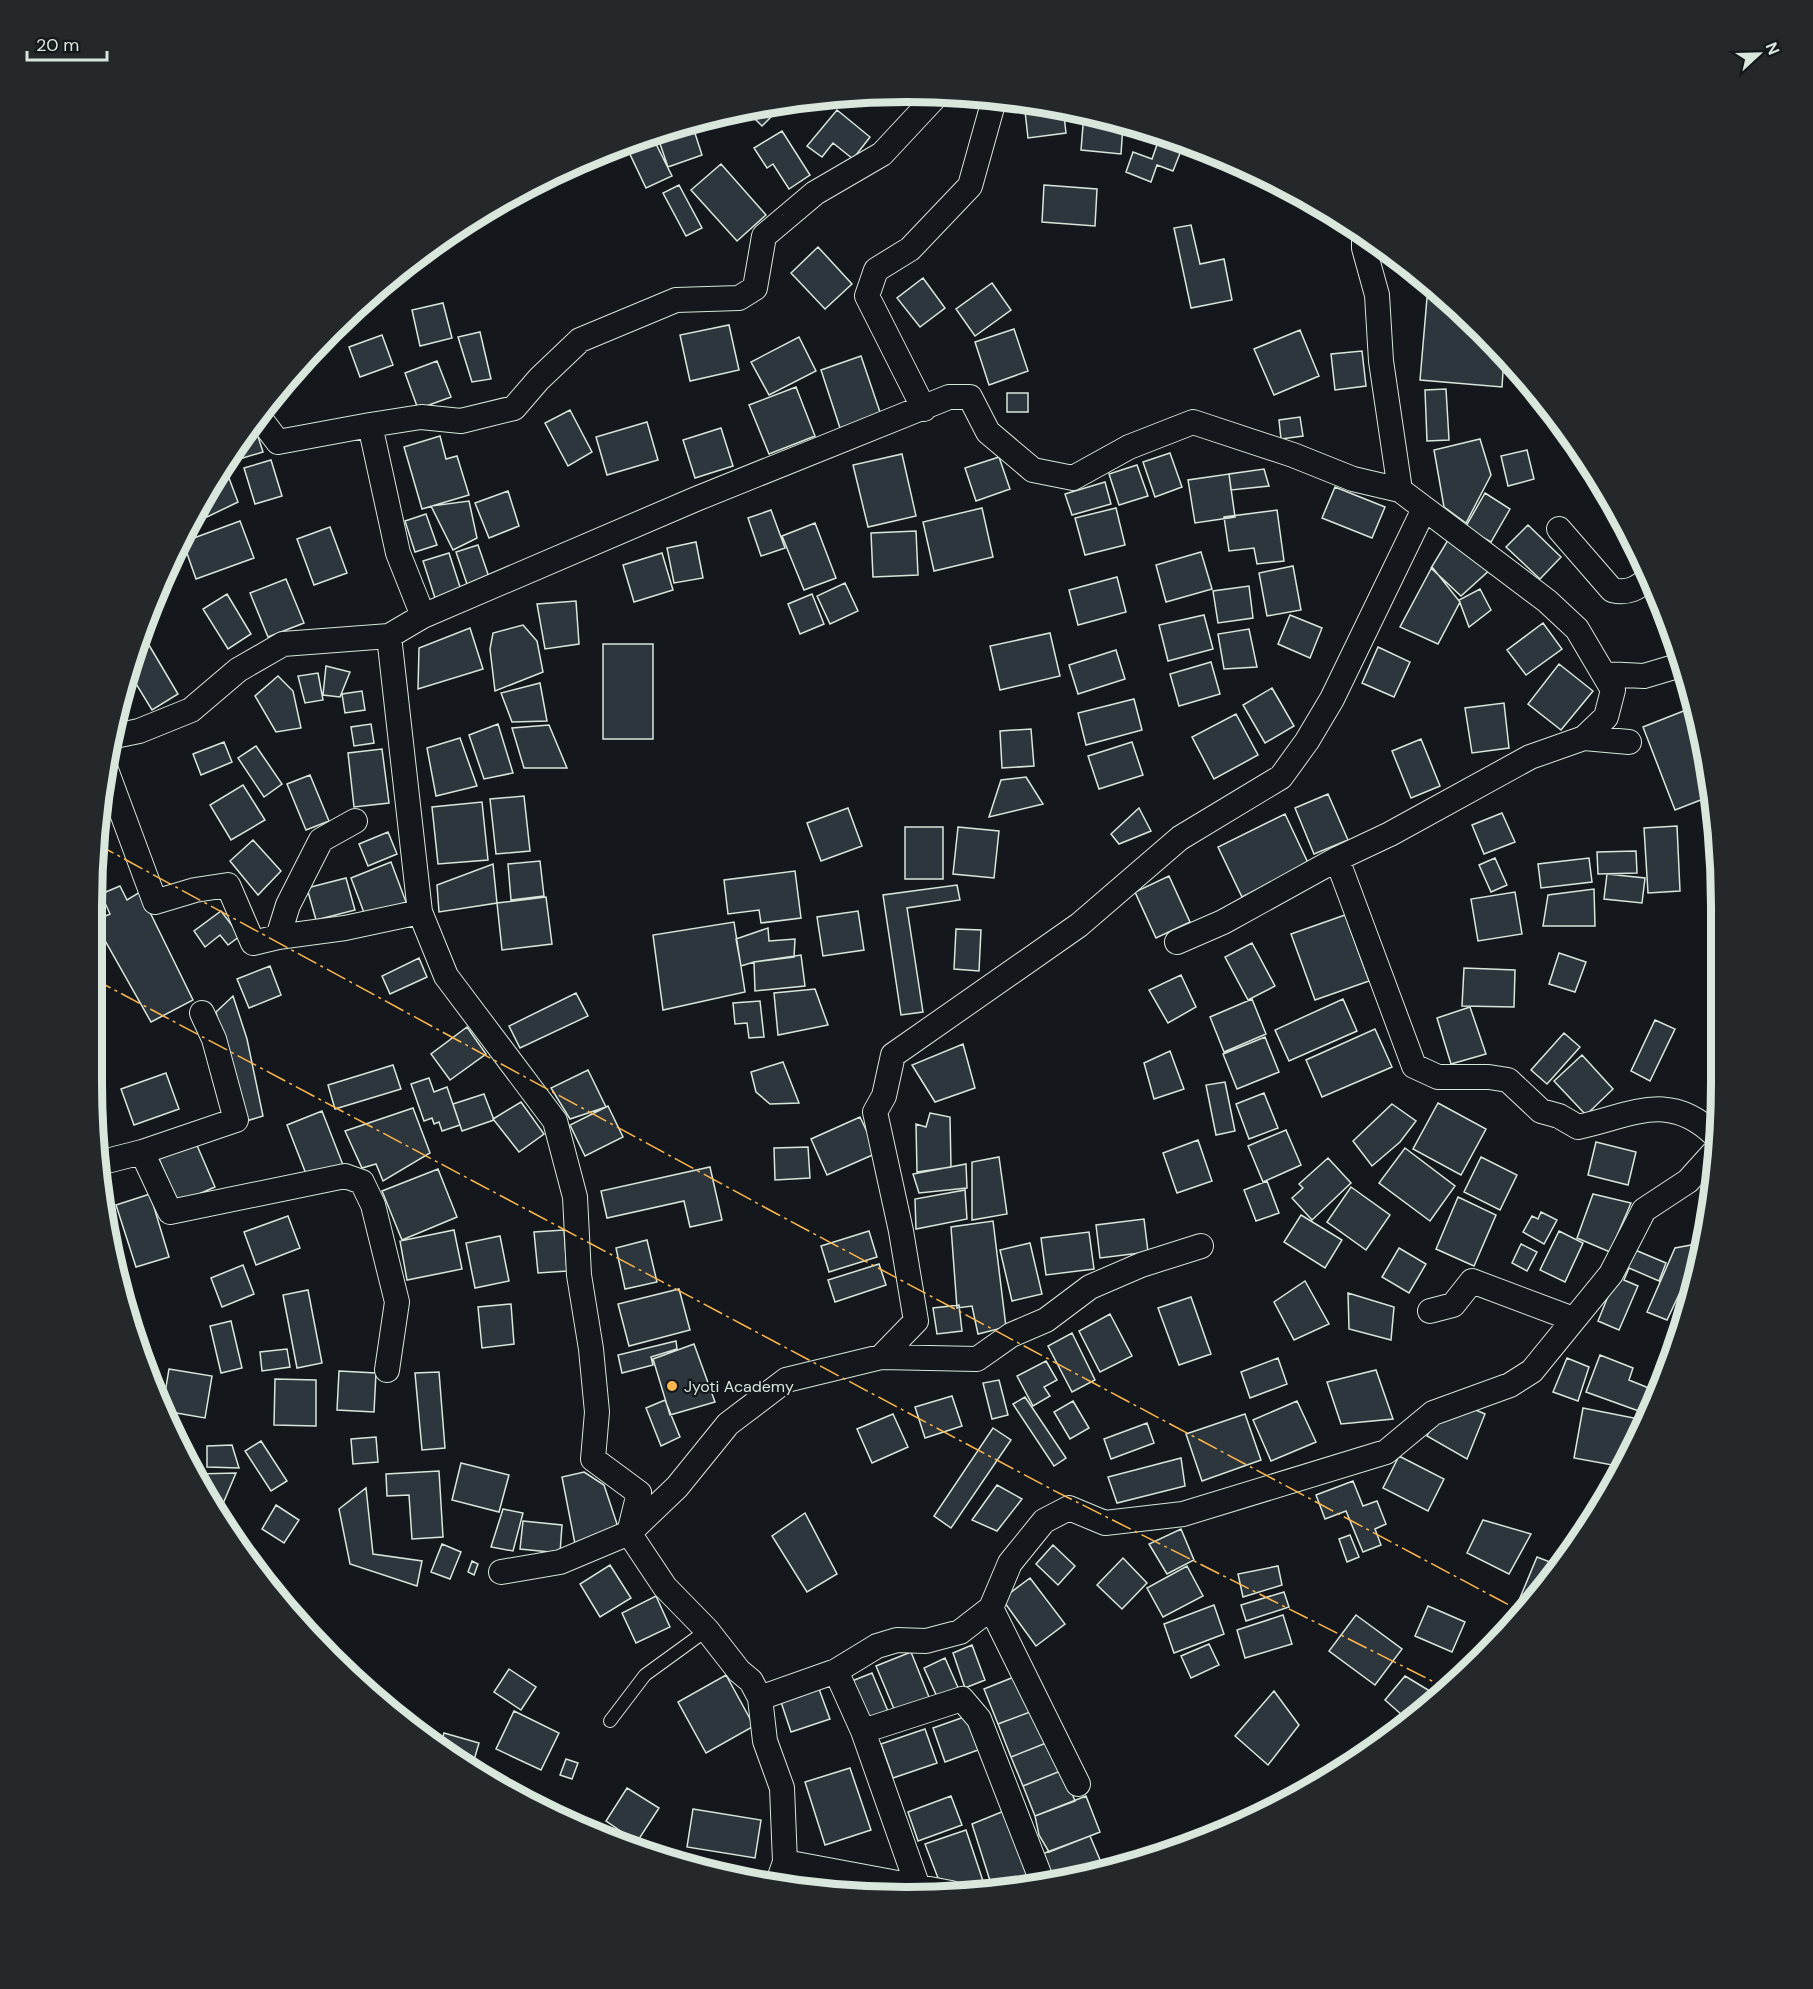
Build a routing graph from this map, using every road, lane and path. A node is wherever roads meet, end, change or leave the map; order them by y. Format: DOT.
graph roads {
  1 [pos="929,103"];
  2 [pos="992,107"];
  3 [pos="1364,246"];
  4 [pos="924,409"];
  5 [pos="264,423"];
  6 [pos="370,425"];
  7 [pos="1400,490"];
  8 [pos="1424,509"];
  9 [pos="1559,529"];
  10 [pos="1643,583"];
  11 [pos="423,616"];
  12 [pos="389,636"];
  13 [pos="1674,667"];
  14 [pos="1605,674"];
  15 [pos="121,735"];
  16 [pos="1584,738"];
  17 [pos="1629,742"];
  18 [pos="112,785"];
  19 [pos="355,821"];
  20 [pos="1337,859"];
  21 [pos="420,912"];
  22 [pos="278,937"];
  23 [pos="1177,942"];
  24 [pos="202,1013"];
  25 [pos="1709,1129"];
  26 [pos="142,1152"];
  27 [pos="1707,1160"];
  28 [pos="106,1161"];
  29 [pos="1201,1246"];
  30 [pos="1430,1311"];
  31 [pos="1573,1319"];
  32 [pos="881,1357"];
  33 [pos="387,1370"];
  34 [pos="629,1533"];
  35 [pos="501,1572"];
  36 [pos="991,1608"];
  37 [pos="707,1630"];
  38 [pos="836,1671"];
  39 [pos="760,1698"];
  40 [pos="610,1721"];
  41 [pos="863,1731"];
  42 [pos="1078,1784"];
  43 [pos="785,1862"];
  44 [pos="1040,1876"];
  45 [pos="780,1877"];
  46 [pos="916,1887"];
  47 [pos="918,1887"];
  1 -- 6 [label="street"];
  2 -- 4 [label="street"];
  3 -- 7 [label="street"];
  4 -- 7 [label="street"];
  4 -- 11 [label="street"];
  5 -- 6 [label="street"];
  6 -- 11 [label="street"];
  7 -- 8 [label="street"];
  8 -- 14 [label="street"];
  8 -- 32 [label="street"];
  9 -- 10 [label="street"];
  11 -- 12 [label="street"];
  12 -- 15 [label="street"];
  12 -- 21 [label="street"];
  13 -- 14 [label="street"];
  14 -- 16 [label="street"];
  16 -- 17 [label="street"];
  16 -- 20 [label="street"];
  18 -- 22 [label="street"];
  19 -- 22 [label="street"];
  20 -- 23 [label="street"];
  20 -- 25 [label="street"];
  21 -- 22 [label="street"];
  21 -- 34 [label="street"];
  24 -- 26 [label="street"];
  26 -- 28 [label="street"];
  26 -- 33 [label="street"];
  27 -- 31 [label="street"];
  29 -- 32 [label="street"];
  30 -- 31 [label="street"];
  31 -- 36 [label="street"];
  32 -- 34 [label="street"];
  34 -- 35 [label="street"];
  34 -- 37 [label="street"];
  36 -- 38 [label="street"];
  36 -- 42 [label="street"];
  37 -- 39 [label="street"];
  37 -- 40 [label="lane"];
  38 -- 39 [label="street"];
  38 -- 41 [label="street"];
  39 -- 43 [label="street"];
  41 -- 44 [label="street"];
  41 -- 47 [label="street"];
  43 -- 45 [label="street"];
  43 -- 46 [label="street"];
}
